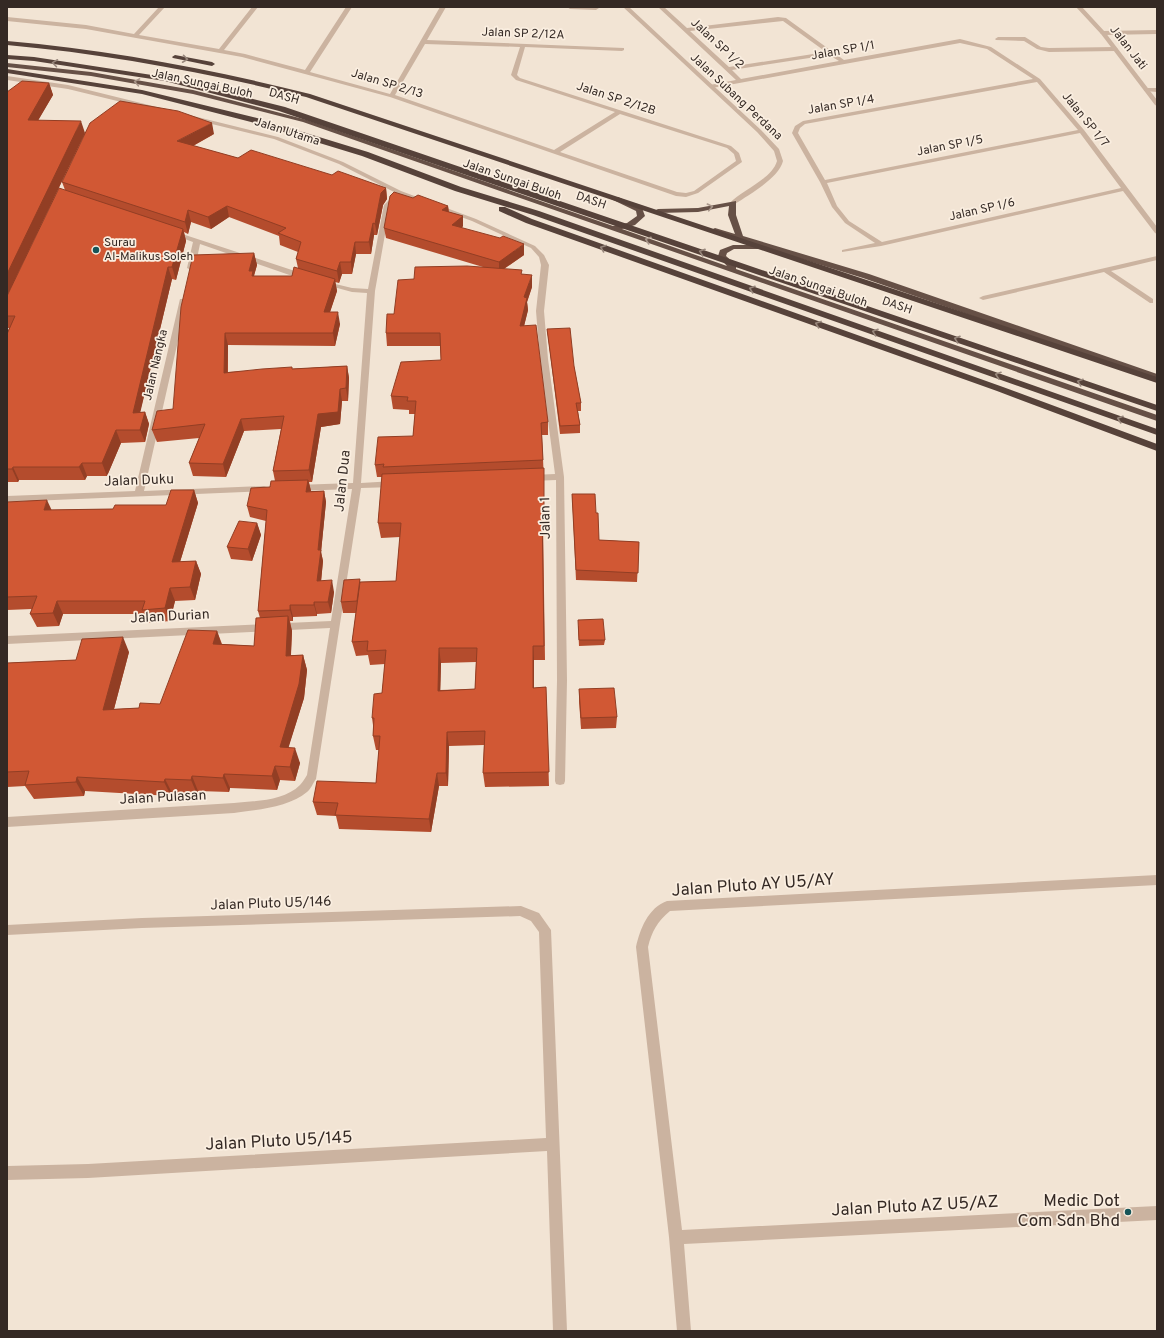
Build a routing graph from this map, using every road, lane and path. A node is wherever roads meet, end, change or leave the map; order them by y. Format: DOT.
graph roads {
  1 [pos="162,7"];
  2 [pos="255,7"];
  3 [pos="349,7"];
  4 [pos="443,7"];
  5 [pos="570,7"];
  6 [pos="626,7"];
  7 [pos="661,7"];
  8 [pos="1079,7"];
  9 [pos="596,8"];
  10 [pos="7,19"];
  11 [pos="685,30"];
  12 [pos="1157,32"];
  13 [pos="1103,33"];
  14 [pos="136,35"];
  15 [pos="7,37"];
  16 [pos="998,38"];
  17 [pos="424,42"];
  18 [pos="7,43"];
  19 [pos="978,44"];
  20 [pos="523,45"];
  21 [pos="622,49"];
  22 [pos="1115,49"];
  23 [pos="221,50"];
  24 [pos="829,52"];
  25 [pos="162,56"];
  26 [pos="7,57"];
  27 [pos="170,57"];
  28 [pos="843,62"];
  29 [pos="7,65"];
  30 [pos="223,67"];
  31 [pos="728,69"];
  32 [pos="7,71"];
  33 [pos="307,72"];
  34 [pos="7,78"];
  35 [pos="1038,80"];
  36 [pos="740,81"];
  37 [pos="712,86"];
  38 [pos="318,90"];
  39 [pos="1146,90"];
  40 [pos="1157,90"];
  41 [pos="392,96"];
  42 [pos="124,99"];
  43 [pos="118,104"];
  44 [pos="1157,104"];
  45 [pos="619,112"];
  46 [pos="410,129"];
  47 [pos="1082,131"];
  48 [pos="555,152"];
  49 [pos="739,158"];
  50 [pos="823,182"];
  51 [pos="458,189"];
  52 [pos="1125,189"];
  53 [pos="597,190"];
  54 [pos="399,192"];
  55 [pos="733,202"];
  56 [pos="658,211"];
  57 [pos="610,227"];
  58 [pos="168,231"];
  59 [pos="1157,232"];
  60 [pos="740,237"];
  61 [pos="197,241"];
  62 [pos="881,244"];
  63 [pos="776,248"];
  64 [pos="844,251"];
  65 [pos="542,256"];
  66 [pos="1157,258"];
  67 [pos="1106,270"];
  68 [pos="738,272"];
  69 [pos="309,278"];
  70 [pos="188,279"];
  71 [pos="317,281"];
  72 [pos="371,290"];
  73 [pos="185,295"];
  74 [pos="983,298"];
  75 [pos="1150,301"];
  76 [pos="1157,377"];
  77 [pos="1157,380"];
  78 [pos="1157,408"];
  79 [pos="1157,418"];
  80 [pos="1157,432"];
  81 [pos="1157,448"];
  82 [pos="560,477"];
  83 [pos="521,479"];
  84 [pos="404,484"];
  85 [pos="357,485"];
  86 [pos="287,488"];
  87 [pos="272,489"];
  88 [pos="139,494"];
  89 [pos="7,499"];
  90 [pos="335,624"];
  91 [pos="7,640"];
  92 [pos="312,776"];
  93 [pos="560,781"];
  94 [pos="7,822"];
  95 [pos="1157,880"];
  96 [pos="7,930"];
  97 [pos="553,1144"];
  98 [pos="7,1172"];
  99 [pos="1157,1213"];
  100 [pos="676,1237"];
  101 [pos="560,1331"];
  102 [pos="684,1331"];
  1 -- 14 [label="street"];
  2 -- 23 [label="street"];
  3 -- 33 [label="street"];
  4 -- 17 [label="street"];
  5 -- 9 [label="street"];
  6 -- 37 [label="street, Jalan Subang Perdana"];
  7 -- 11 [label="street, Jalan SP 1/2"];
  8 -- 13 [label="street, Jalan Jati"];
  10 -- 14 [label="street, Jalan SP 2/13"];
  11 -- 24 [label="street"];
  11 -- 31 [label="street, Jalan SP 1/2"];
  12 -- 13 [label="street"];
  13 -- 22 [label="street, Jalan Jati"];
  14 -- 23 [label="street, Jalan SP 2/13"];
  15 -- 25 [label="highway"];
  16 -- 22 [label="street"];
  17 -- 20 [label="street, Jalan SP 2/12A"];
  17 -- 41 [label="street"];
  18 -- 46 [label="highway, DASH"];
  18 -- 53 [label="highway, Jalan Sungai Buloh"];
  19 -- 28 [label="street, Jalan SP 1/1"];
  19 -- 35 [label="street, Jalan SP 1/7"];
  20 -- 21 [label="street, Jalan SP 2/12A"];
  20 -- 45 [label="street, Jalan SP 2/12B"];
  22 -- 39 [label="street, Jalan Jati"];
  23 -- 33 [label="street, Jalan SP 2/13"];
  24 -- 28 [label="street"];
  24 -- 31 [label="street"];
  78 -- 26 [label="highway, DASH, one-way"];
  27 -- 30 [label="highway, one-way"];
  28 -- 36 [label="street, Jalan SP 1/1"];
  57 -- 29 [label="highway, Jalan Sungai Buloh, one-way"];
  31 -- 36 [label="street, Jalan SP 1/2"];
  32 -- 51 [label="highway"];
  33 -- 41 [label="street, Jalan SP 2/13"];
  34 -- 42 [label="street, Jalan Utama"];
  35 -- 47 [label="street, Jalan SP 1/7"];
  35 -- 50 [label="street, Jalan SP 1/4"];
  36 -- 37 [label="street, Jalan SP 1/1"];
  37 -- 55 [label="street, Jalan Subang Perdana"];
  38 -- 46 [label="highway"];
  39 -- 40 [label="street"];
  39 -- 44 [label="street, Jalan Jati"];
  41 -- 48 [label="street, Jalan SP 2/13"];
  42 -- 43 [label="street"];
  42 -- 54 [label="street, Jalan Utama"];
  45 -- 48 [label="street"];
  45 -- 49 [label="street, Jalan SP 2/12B"];
  46 -- 77 [label="highway, DASH"];
  47 -- 50 [label="street, Jalan SP 1/5"];
  47 -- 52 [label="street, Jalan SP 1/7"];
  48 -- 49 [label="street, Jalan SP 2/13"];
  50 -- 62 [label="street, Jalan SP 1/4"];
  80 -- 51 [label="highway, one-way"];
  81 -- 51 [label="highway, one-way"];
  52 -- 59 [label="street, Jalan SP 1/7"];
  52 -- 62 [label="street, Jalan SP 1/6"];
  53 -- 56 [label="highway, Jalan Sungai Buloh"];
  53 -- 57 [label="highway"];
  54 -- 65 [label="street, Jalan Utama"];
  54 -- 72 [label="street, Jalan Dua"];
  56 -- 55 [label="highway, one-way"];
  55 -- 60 [label="highway"];
  56 -- 60 [label="highway, Jalan Sungai Buloh"];
  68 -- 57 [label="highway, Jalan Sungai Buloh, one-way"];
  58 -- 61 [label="street"];
  60 -- 63 [label="highway, Jalan Sungai Buloh"];
  61 -- 69 [label="street"];
  61 -- 70 [label="street"];
  62 -- 64 [label="street, Jalan SP 1/6"];
  63 -- 68 [label="highway"];
  63 -- 76 [label="highway, Jalan Sungai Buloh"];
  65 -- 82 [label="street, Jalan 1"];
  66 -- 67 [label="street"];
  67 -- 74 [label="street"];
  67 -- 75 [label="street"];
  68 -- 79 [label="highway, Jalan Sungai Buloh"];
  71 -- 72 [label="street"];
  72 -- 85 [label="street, Jalan Dua"];
  73 -- 88 [label="street, Jalan Nangka"];
  82 -- 83 [label="street"];
  82 -- 93 [label="street, Jalan 1"];
  84 -- 85 [label="street"];
  85 -- 86 [label="street"];
  85 -- 90 [label="street, Jalan Dua"];
  87 -- 88 [label="street, Jalan Duku"];
  88 -- 89 [label="street, Jalan Duku"];
  90 -- 91 [label="street, Jalan Durian"];
  90 -- 92 [label="street, Jalan Dua"];
  92 -- 94 [label="street, Jalan Pulasan"];
  95 -- 100 [label="street, Jalan Pluto AY U5/AY"];
  96 -- 97 [label="street, Jalan Pluto U5/146"];
  97 -- 98 [label="street, Jalan Pluto U5/145"];
  97 -- 101 [label="street"];
  99 -- 100 [label="street, Jalan Pluto AZ U5/AZ"];
  100 -- 102 [label="street, Jalan Pluto AY U5/AY"];
}
